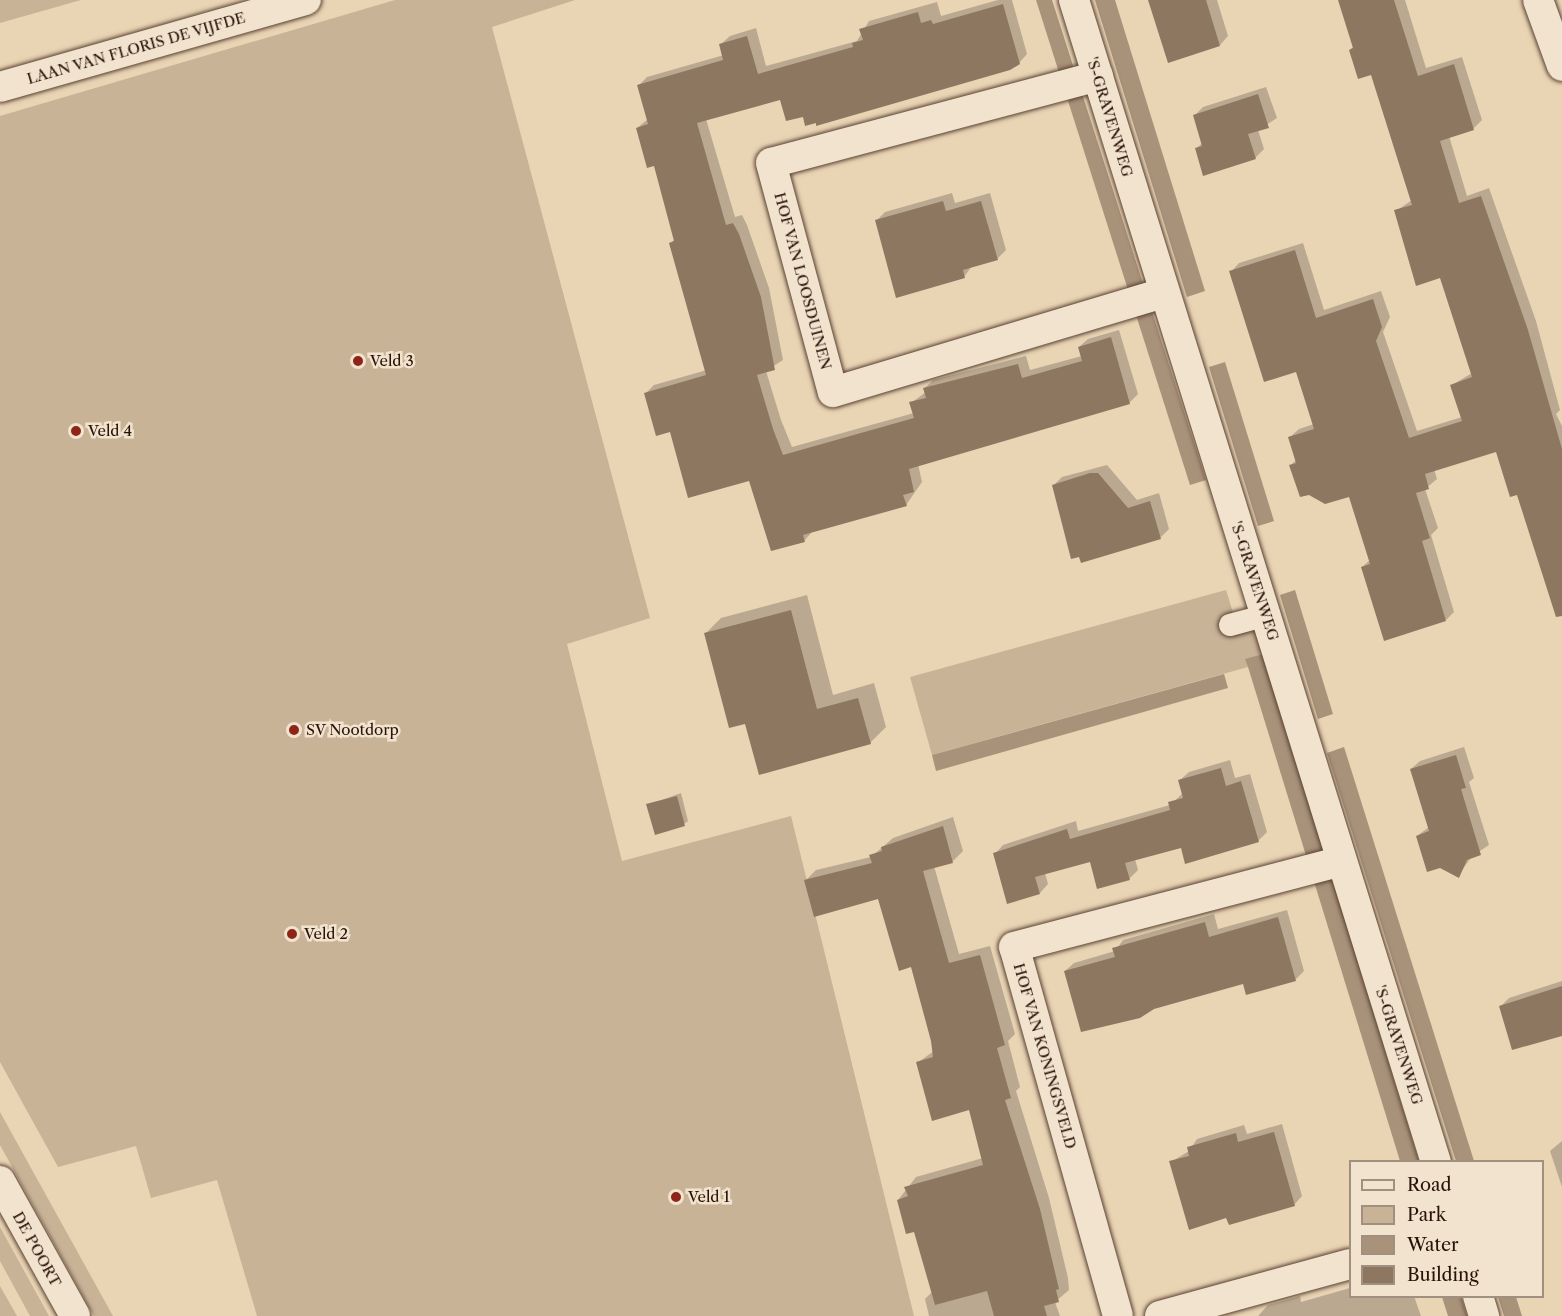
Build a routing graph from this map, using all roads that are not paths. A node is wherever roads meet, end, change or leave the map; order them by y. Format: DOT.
graph roads {
  1 [pos="306,0"];
  2 [pos="1074,0"];
  3 [pos="1538,0"];
  4 [pos="1562,66"];
  5 [pos="1092,78"];
  6 [pos="0,87"];
  7 [pos="1159,294"];
  8 [pos="1267,615"];
  9 [pos="1230,625"];
  10 [pos="1337,863"];
  11 [pos="1436,1160"];
  12 [pos="0,1181"];
  13 [pos="1349,1264"];
  14 [pos="1479,1298"];
  15 [pos="75,1316"];
  16 [pos="1118,1316"];
  17 [pos="1160,1316"];
  18 [pos="1484,1316"];
  1 -- 6 [label="street, LAAN VAN FLORIS DE VIJFDE"];
  2 -- 5 [label="street, 'S-GRAVENWEG"];
  3 -- 4 [label="street"];
  5 -- 7 [label="street, 'S-GRAVENWEG"];
  5 -- 7 [label="street, HOF VAN LOOSDUINEN"];
  7 -- 8 [label="street, 'S-GRAVENWEG"];
  8 -- 9 [label="street"];
  8 -- 10 [label="street, 'S-GRAVENWEG"];
  10 -- 11 [label="street, 'S-GRAVENWEG"];
  10 -- 16 [label="street, HOF VAN KONINGSVELD"];
  12 -- 15 [label="street, DE POORT"];
  13 -- 17 [label="street"];
  14 -- 18 [label="street"];
}
